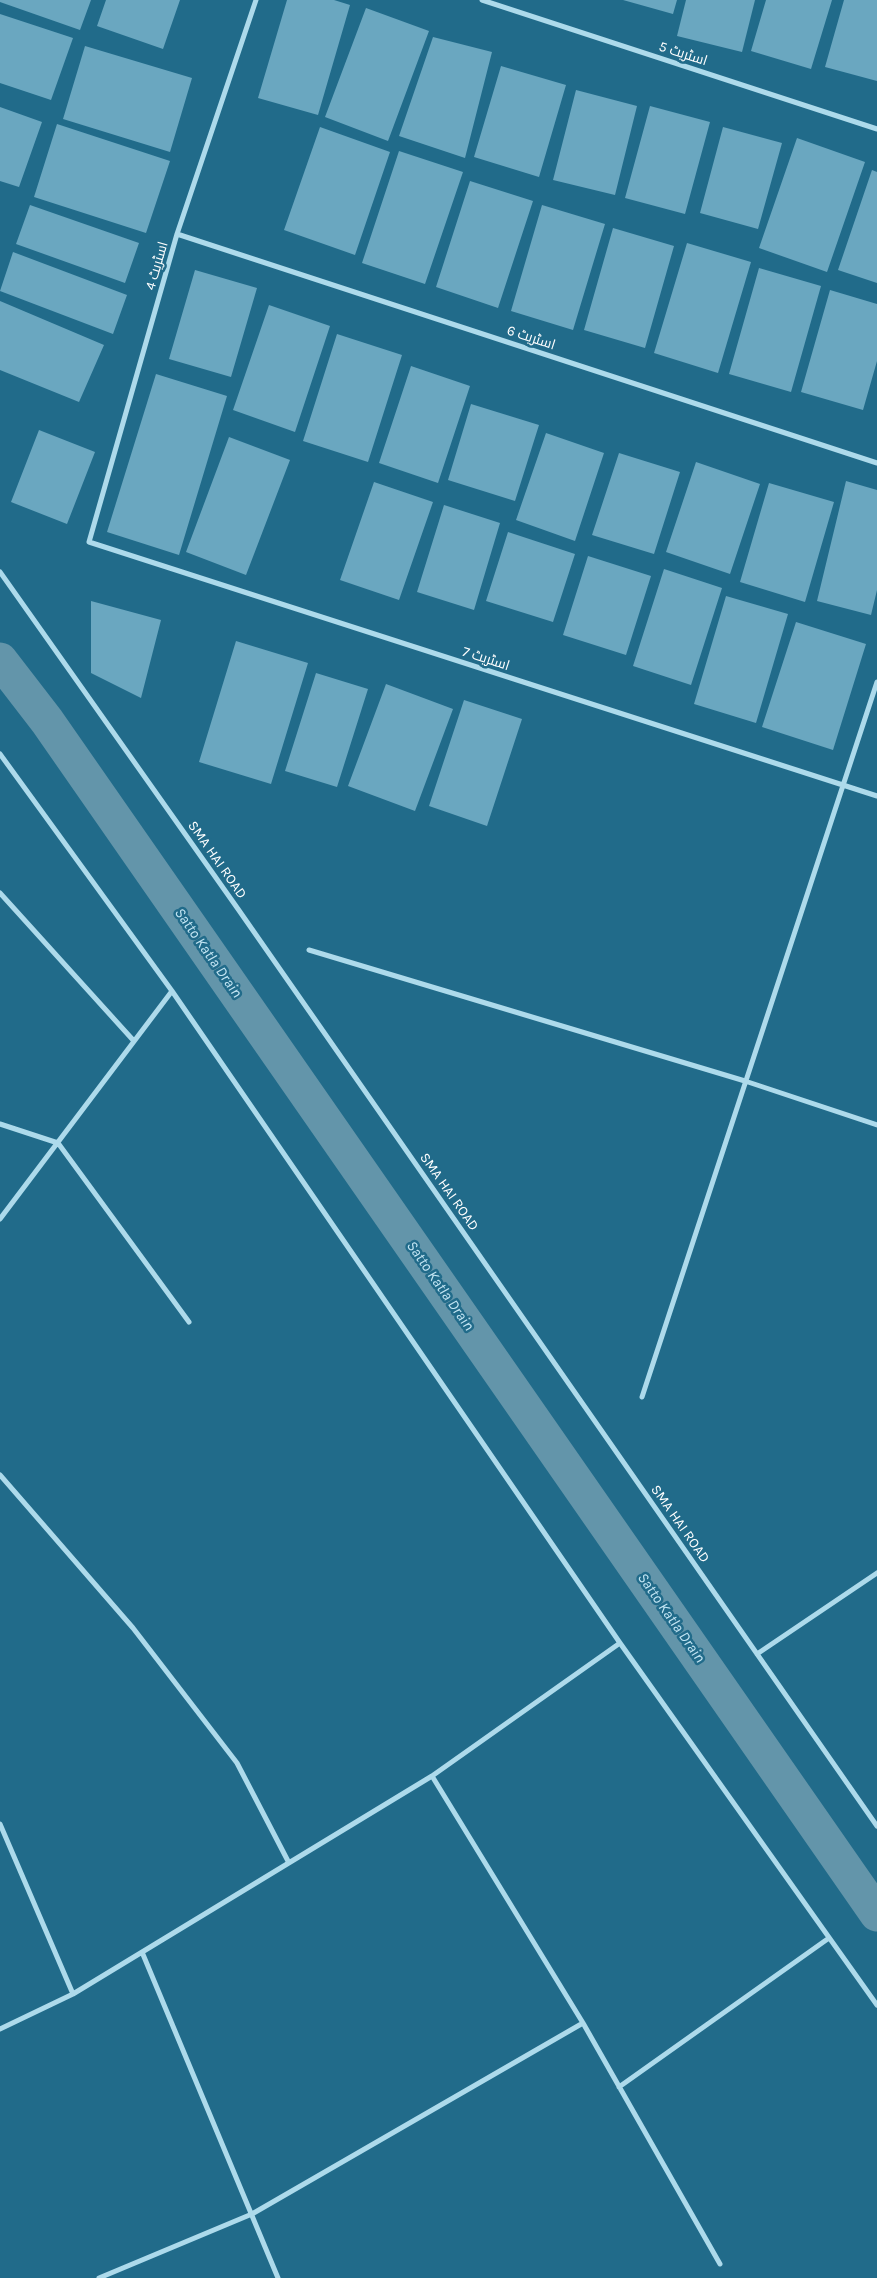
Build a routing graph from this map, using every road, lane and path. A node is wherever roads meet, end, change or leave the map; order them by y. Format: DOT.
graph roads {
  1 [pos="256,0"];
  2 [pos="482,0"];
  3 [pos="877,129"];
  4 [pos="178,234"];
  5 [pos="877,463"];
  6 [pos="89,542"];
  7 [pos="0,572"];
  8 [pos="877,682"];
  9 [pos="0,754"];
  10 [pos="844,787"];
  11 [pos="877,796"];
  12 [pos="0,893"];
  13 [pos="309,950"];
  14 [pos="172,991"];
  15 [pos="133,1040"];
  16 [pos="745,1081"];
  17 [pos="0,1124"];
  18 [pos="877,1125"];
  19 [pos="58,1143"];
  20 [pos="0,1219"];
  21 [pos="189,1322"];
  22 [pos="642,1397"];
  23 [pos="0,1474"];
  24 [pos="877,1573"];
  25 [pos="620,1643"];
  26 [pos="757,1654"];
  27 [pos="432,1776"];
  28 [pos="0,1824"];
  29 [pos="877,1826"];
  30 [pos="1,1831"];
  31 [pos="289,1863"];
  32 [pos="829,1938"];
  33 [pos="142,1952"];
  34 [pos="73,1994"];
  35 [pos="877,2005"];
  36 [pos="583,2023"];
  37 [pos="0,2029"];
  38 [pos="620,2087"];
  39 [pos="252,2214"];
  40 [pos="720,2264"];
  41 [pos="99,2278"];
  42 [pos="278,2278"];
  1 -- 4 [label="street, اسٹریٹ 4"];
  2 -- 3 [label="street, اسٹریٹ 5"];
  4 -- 5 [label="street, اسٹریٹ 6"];
  4 -- 6 [label="street, اسٹریٹ 4"];
  6 -- 10 [label="street, اسٹریٹ 7"];
  7 -- 26 [label="street, SMA HAI ROAD"];
  8 -- 10 [label="street"];
  9 -- 14 [label="street"];
  10 -- 11 [label="street, اسٹریٹ 7"];
  10 -- 16 [label="street"];
  12 -- 15 [label="street"];
  13 -- 16 [label="street"];
  14 -- 15 [label="street"];
  14 -- 25 [label="street"];
  15 -- 19 [label="street"];
  16 -- 18 [label="street"];
  16 -- 22 [label="street"];
  17 -- 19 [label="street"];
  19 -- 20 [label="street"];
  19 -- 21 [label="street"];
  23 -- 31 [label="street"];
  24 -- 26 [label="street"];
  25 -- 27 [label="street"];
  25 -- 32 [label="street"];
  26 -- 29 [label="street, SMA HAI ROAD"];
  27 -- 31 [label="street"];
  27 -- 36 [label="street"];
  28 -- 30 [label="street"];
  30 -- 34 [label="street"];
  31 -- 33 [label="street"];
  32 -- 35 [label="street"];
  32 -- 38 [label="street"];
  33 -- 34 [label="street"];
  33 -- 39 [label="street"];
  34 -- 37 [label="street"];
  36 -- 38 [label="street"];
  36 -- 39 [label="street"];
  38 -- 40 [label="street"];
  39 -- 41 [label="street"];
  39 -- 42 [label="street"];
}
